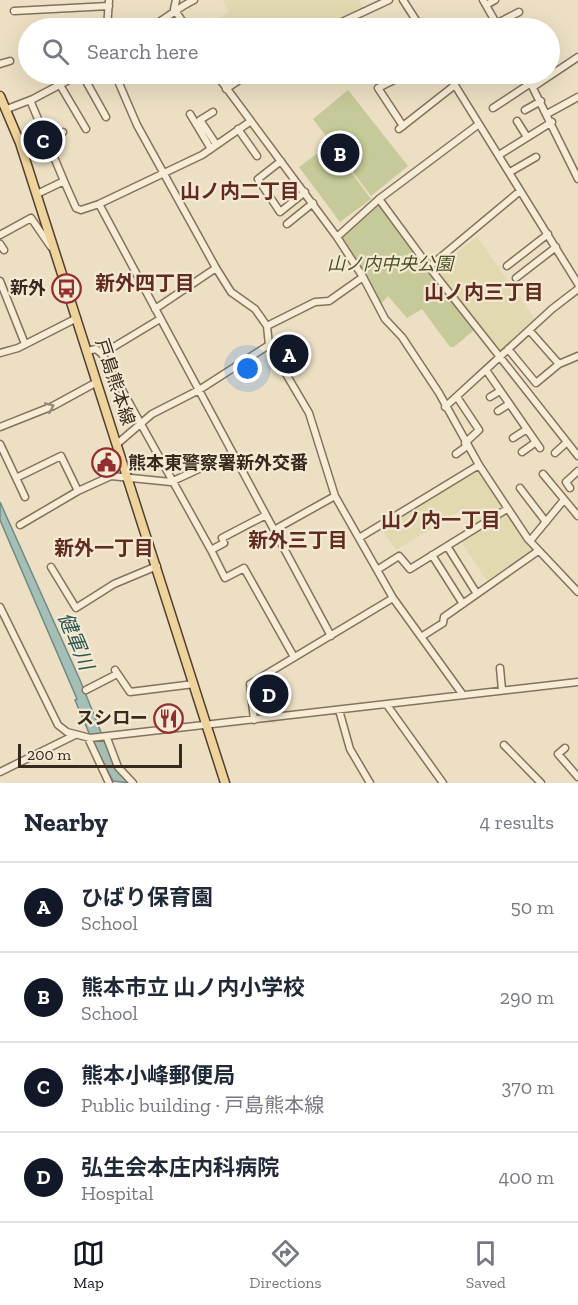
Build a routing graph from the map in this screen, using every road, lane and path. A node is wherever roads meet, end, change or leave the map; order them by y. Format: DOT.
graph roads {
  1 [pos="176,0"];
  2 [pos="194,0"];
  3 [pos="389,0"];
  4 [pos="403,0"];
  5 [pos="495,0"];
  6 [pos="109,3"];
  7 [pos="484,3"];
  8 [pos="174,9"];
  9 [pos="14,11"];
  10 [pos="519,12"];
  11 [pos="108,18"];
  12 [pos="168,18"];
  13 [pos="180,18"];
  14 [pos="351,18"];
  15 [pos="415,18"];
  16 [pos="493,18"];
  17 [pos="510,18"];
  18 [pos="578,57"];
  19 [pos="10,61"];
  20 [pos="0,64"];
  21 [pos="560,68"];
  22 [pos="85,84"];
  23 [pos="119,84"];
  24 [pos="223,84"];
  25 [pos="233,84"];
  26 [pos="386,84"];
  27 [pos="59,85"];
  28 [pos="455,85"];
  29 [pos="532,85"];
  30 [pos="226,89"];
  31 [pos="571,91"];
  32 [pos="0,96"];
  33 [pos="577,98"];
  34 [pos="30,100"];
  35 [pos="541,101"];
  36 [pos="493,108"];
  37 [pos="7,109"];
  38 [pos="525,111"];
  39 [pos="213,112"];
  40 [pos="190,114"];
  41 [pos="548,114"];
  42 [pos="106,117"];
  43 [pos="251,121"];
  44 [pos="517,121"];
  45 [pos="552,122"];
  46 [pos="479,124"];
  47 [pos="86,129"];
  48 [pos="238,129"];
  49 [pos="63,132"];
  50 [pos="527,137"];
  51 [pos="46,138"];
  52 [pos="214,146"];
  53 [pos="499,155"];
  54 [pos="257,156"];
  55 [pos="536,157"];
  56 [pos="281,161"];
  57 [pos="576,170"];
  58 [pos="510,172"];
  59 [pos="165,174"];
  60 [pos="578,179"];
  61 [pos="64,181"];
  62 [pos="520,191"];
  63 [pos="305,192"];
  64 [pos="37,194"];
  65 [pos="379,199"];
  66 [pos="313,203"];
  67 [pos="99,204"];
  68 [pos="287,224"];
  69 [pos="548,234"];
  70 [pos="0,235"];
  71 [pos="337,237"];
  72 [pos="556,247"];
  73 [pos="55,252"];
  74 [pos="507,266"];
  75 [pos="429,267"];
  76 [pos="216,268"];
  77 [pos="363,277"];
  78 [pos="516,278"];
  79 [pos="0,281"];
  80 [pos="578,284"];
  81 [pos="578,290"];
  82 [pos="155,309"];
  83 [pos="77,318"];
  84 [pos="160,319"];
  85 [pos="267,326"];
  86 [pos="529,330"];
  87 [pos="25,344"];
  88 [pos="269,345"];
  89 [pos="508,349"];
  90 [pos="87,351"];
  91 [pos="0,353"];
  92 [pos="102,354"];
  93 [pos="578,356"];
  94 [pos="498,357"];
  95 [pos="560,364"];
  96 [pos="486,370"];
  97 [pos="97,382"];
  98 [pos="199,390"];
  99 [pos="500,391"];
  100 [pos="458,397"];
  101 [pos="490,397"];
  102 [pos="509,404"];
  103 [pos="446,408"];
  104 [pos="498,411"];
  105 [pos="140,423"];
  106 [pos="0,427"];
  107 [pos="527,429"];
  108 [pos="513,438"];
  109 [pos="566,443"];
  110 [pos="0,444"];
  111 [pos="117,444"];
  112 [pos="466,444"];
  113 [pos="522,452"];
  114 [pos="233,453"];
  115 [pos="555,453"];
  116 [pos="456,454"];
  117 [pos="578,456"];
  118 [pos="478,465"];
  119 [pos="578,471"];
  120 [pos="543,474"];
  121 [pos="16,478"];
  122 [pos="127,478"];
  123 [pos="171,482"];
  124 [pos="520,488"];
  125 [pos="570,488"];
  126 [pos="78,490"];
  127 [pos="335,496"];
  128 [pos="25,497"];
  129 [pos="563,501"];
  130 [pos="507,509"];
  131 [pos="266,515"];
  132 [pos="578,516"];
  133 [pos="546,522"];
  134 [pos="20,525"];
  135 [pos="274,530"];
  136 [pos="359,538"];
  137 [pos="530,542"];
  138 [pos="447,546"];
  139 [pos="211,550"];
  140 [pos="538,550"];
  141 [pos="432,555"];
  142 [pos="157,566"];
  143 [pos="51,567"];
  144 [pos="377,570"];
  145 [pos="578,592"];
  146 [pos="477,594"];
  147 [pos="393,598"];
  148 [pos="463,604"];
  149 [pos="0,607"];
  150 [pos="331,636"];
  151 [pos="421,637"];
  152 [pos="294,657"];
  153 [pos="500,668"];
  154 [pos="578,682"];
  155 [pos="194,684"];
  156 [pos="86,690"];
  157 [pos="502,690"];
  158 [pos="463,695"];
  159 [pos="387,705"];
  160 [pos="339,710"];
  161 [pos="254,720"];
  162 [pos="208,725"];
  163 [pos="75,735"];
  164 [pos="89,738"];
  165 [pos="106,738"];
  166 [pos="504,744"];
  167 [pos="565,748"];
  168 [pos="0,772"];
  169 [pos="578,777"];
  170 [pos="109,783"];
  171 [pos="133,783"];
  172 [pos="225,783"];
  173 [pos="370,783"];
  174 [pos="443,783"];
  175 [pos="542,783"];
  1 -- 8 [label="street"];
  2 -- 8 [label="street"];
  3 -- 14 [label="street"];
  4 -- 15 [label="street"];
  5 -- 7 [label="street"];
  6 -- 9 [label="street"];
  6 -- 11 [label="street"];
  7 -- 16 [label="street"];
  8 -- 12 [label="street"];
  8 -- 13 [label="street"];
  10 -- 17 [label="street"];
  18 -- 21 [label="street"];
  19 -- 20 [label="street"];
  22 -- 42 [label="street"];
  23 -- 59 [label="street"];
  24 -- 30 [label="street"];
  25 -- 30 [label="street"];
  26 -- 28 [label="street"];
  27 -- 34 [label="street"];
  27 -- 47 [label="street"];
  28 -- 46 [label="street"];
  29 -- 35 [label="street"];
  29 -- 36 [label="street"];
  30 -- 43 [label="street"];
  31 -- 33 [label="street"];
  32 -- 37 [label="main road, 戸島熊本線"];
  33 -- 41 [label="street"];
  34 -- 37 [label="street"];
  34 -- 51 [label="street"];
  35 -- 38 [label="street"];
  35 -- 41 [label="street"];
  37 -- 64 [label="main road, 戸島熊本線"];
  39 -- 52 [label="street"];
  40 -- 52 [label="street"];
  41 -- 45 [label="street"];
  43 -- 48 [label="street"];
  43 -- 56 [label="street"];
  44 -- 50 [label="street"];
  45 -- 50 [label="street"];
  45 -- 57 [label="street"];
  46 -- 53 [label="street"];
  46 -- 65 [label="street"];
  48 -- 52 [label="street"];
  48 -- 54 [label="street"];
  49 -- 51 [label="street"];
  50 -- 53 [label="street"];
  51 -- 61 [label="street"];
  52 -- 59 [label="street"];
  53 -- 58 [label="street"];
  55 -- 58 [label="street"];
  56 -- 63 [label="street"];
  56 -- 63 [label="street"];
  57 -- 60 [label="street"];
  58 -- 62 [label="street"];
  59 -- 67 [label="street"];
  59 -- 76 [label="street"];
  61 -- 64 [label="street"];
  61 -- 67 [label="street"];
  62 -- 69 [label="street"];
  62 -- 75 [label="street"];
  63 -- 66 [label="street"];
  64 -- 73 [label="main road, 戸島熊本線"];
  65 -- 71 [label="street"];
  65 -- 75 [label="street"];
  66 -- 68 [label="street"];
  66 -- 71 [label="street"];
  67 -- 82 [label="street"];
  69 -- 72 [label="street"];
  69 -- 74 [label="street"];
  70 -- 73 [label="street"];
  71 -- 77 [label="street"];
  72 -- 78 [label="street"];
  72 -- 80 [label="street"];
  73 -- 83 [label="main road, 戸島熊本線"];
  75 -- 94 [label="street"];
  76 -- 82 [label="street"];
  76 -- 85 [label="street"];
  77 -- 85 [label="street"];
  77 -- 103 [label="street"];
  79 -- 87 [label="street"];
  81 -- 86 [label="street"];
  82 -- 84 [label="street"];
  83 -- 87 [label="street"];
  83 -- 90 [label="main road, 戸島熊本線"];
  84 -- 92 [label="street"];
  84 -- 98 [label="street"];
  85 -- 88 [label="street"];
  86 -- 89 [label="street"];
  86 -- 95 [label="street"];
  87 -- 91 [label="street"];
  88 -- 98 [label="street"];
  88 -- 127 [label="street"];
  89 -- 94 [label="street"];
  89 -- 95 [label="street"];
  90 -- 92 [label="street"];
  90 -- 97 [label="main road, 戸島熊本線"];
  92 -- 105 [label="street"];
  93 -- 95 [label="street"];
  94 -- 96 [label="street"];
  94 -- 109 [label="street"];
  96 -- 99 [label="street"];
  96 -- 100 [label="street"];
  106 -- 97 [label="street, one-way"];
  97 -- 111 [label="main road, 戸島熊本線"];
  98 -- 105 [label="street"];
  98 -- 114 [label="street"];
  99 -- 101 [label="street"];
  99 -- 102 [label="street"];
  100 -- 103 [label="street"];
  100 -- 112 [label="street"];
  102 -- 104 [label="street"];
  102 -- 107 [label="street"];
  103 -- 112 [label="street"];
  105 -- 111 [label="street"];
  105 -- 123 [label="street"];
  107 -- 108 [label="street"];
  107 -- 113 [label="street"];
  109 -- 115 [label="street"];
  109 -- 117 [label="street"];
  110 -- 121 [label="street"];
  111 -- 122 [label="main road, 戸島熊本線"];
  112 -- 116 [label="street"];
  112 -- 118 [label="street"];
  114 -- 123 [label="street"];
  114 -- 131 [label="street"];
  118 -- 130 [label="street"];
  118 -- 136 [label="street"];
  119 -- 125 [label="street"];
  120 -- 129 [label="street"];
  121 -- 126 [label="street"];
  121 -- 128 [label="street"];
  122 -- 123 [label="street"];
  122 -- 126 [label="street"];
  122 -- 142 [label="main road, 戸島熊本線"];
  123 -- 139 [label="street"];
  124 -- 133 [label="street"];
  126 -- 134 [label="street"];
  127 -- 135 [label="street"];
  127 -- 136 [label="street"];
  129 -- 132 [label="street"];
  129 -- 133 [label="street"];
  130 -- 137 [label="street"];
  130 -- 138 [label="street"];
  131 -- 135 [label="street"];
  131 -- 139 [label="street"];
  133 -- 137 [label="street"];
  135 -- 150 [label="street"];
  136 -- 144 [label="street"];
  137 -- 140 [label="street"];
  138 -- 141 [label="street"];
  138 -- 146 [label="street"];
  139 -- 152 [label="street"];
  140 -- 145 [label="street"];
  140 -- 146 [label="street"];
  141 -- 144 [label="street"];
  141 -- 148 [label="street"];
  142 -- 143 [label="street"];
  142 -- 155 [label="main road, 戸島熊本線"];
  144 -- 147 [label="street"];
  146 -- 148 [label="street"];
  147 -- 150 [label="street"];
  147 -- 151 [label="street"];
  148 -- 151 [label="street"];
  149 -- 163 [label="street"];
  150 -- 152 [label="street"];
  151 -- 158 [label="street"];
  152 -- 161 [label="street"];
  153 -- 157 [label="street"];
  154 -- 157 [label="street"];
  155 -- 156 [label="street"];
  155 -- 162 [label="main road, 戸島熊本線"];
  157 -- 158 [label="street"];
  158 -- 159 [label="street"];
  159 -- 160 [label="street"];
  159 -- 174 [label="street"];
  160 -- 161 [label="street"];
  160 -- 173 [label="street"];
  161 -- 162 [label="street"];
  162 -- 165 [label="street"];
  162 -- 172 [label="main road, 戸島熊本線"];
  163 -- 164 [label="street"];
  163 -- 168 [label="street"];
  164 -- 165 [label="street"];
  164 -- 170 [label="street"];
  165 -- 171 [label="street"];
  166 -- 175 [label="street"];
  167 -- 169 [label="street"];
}
